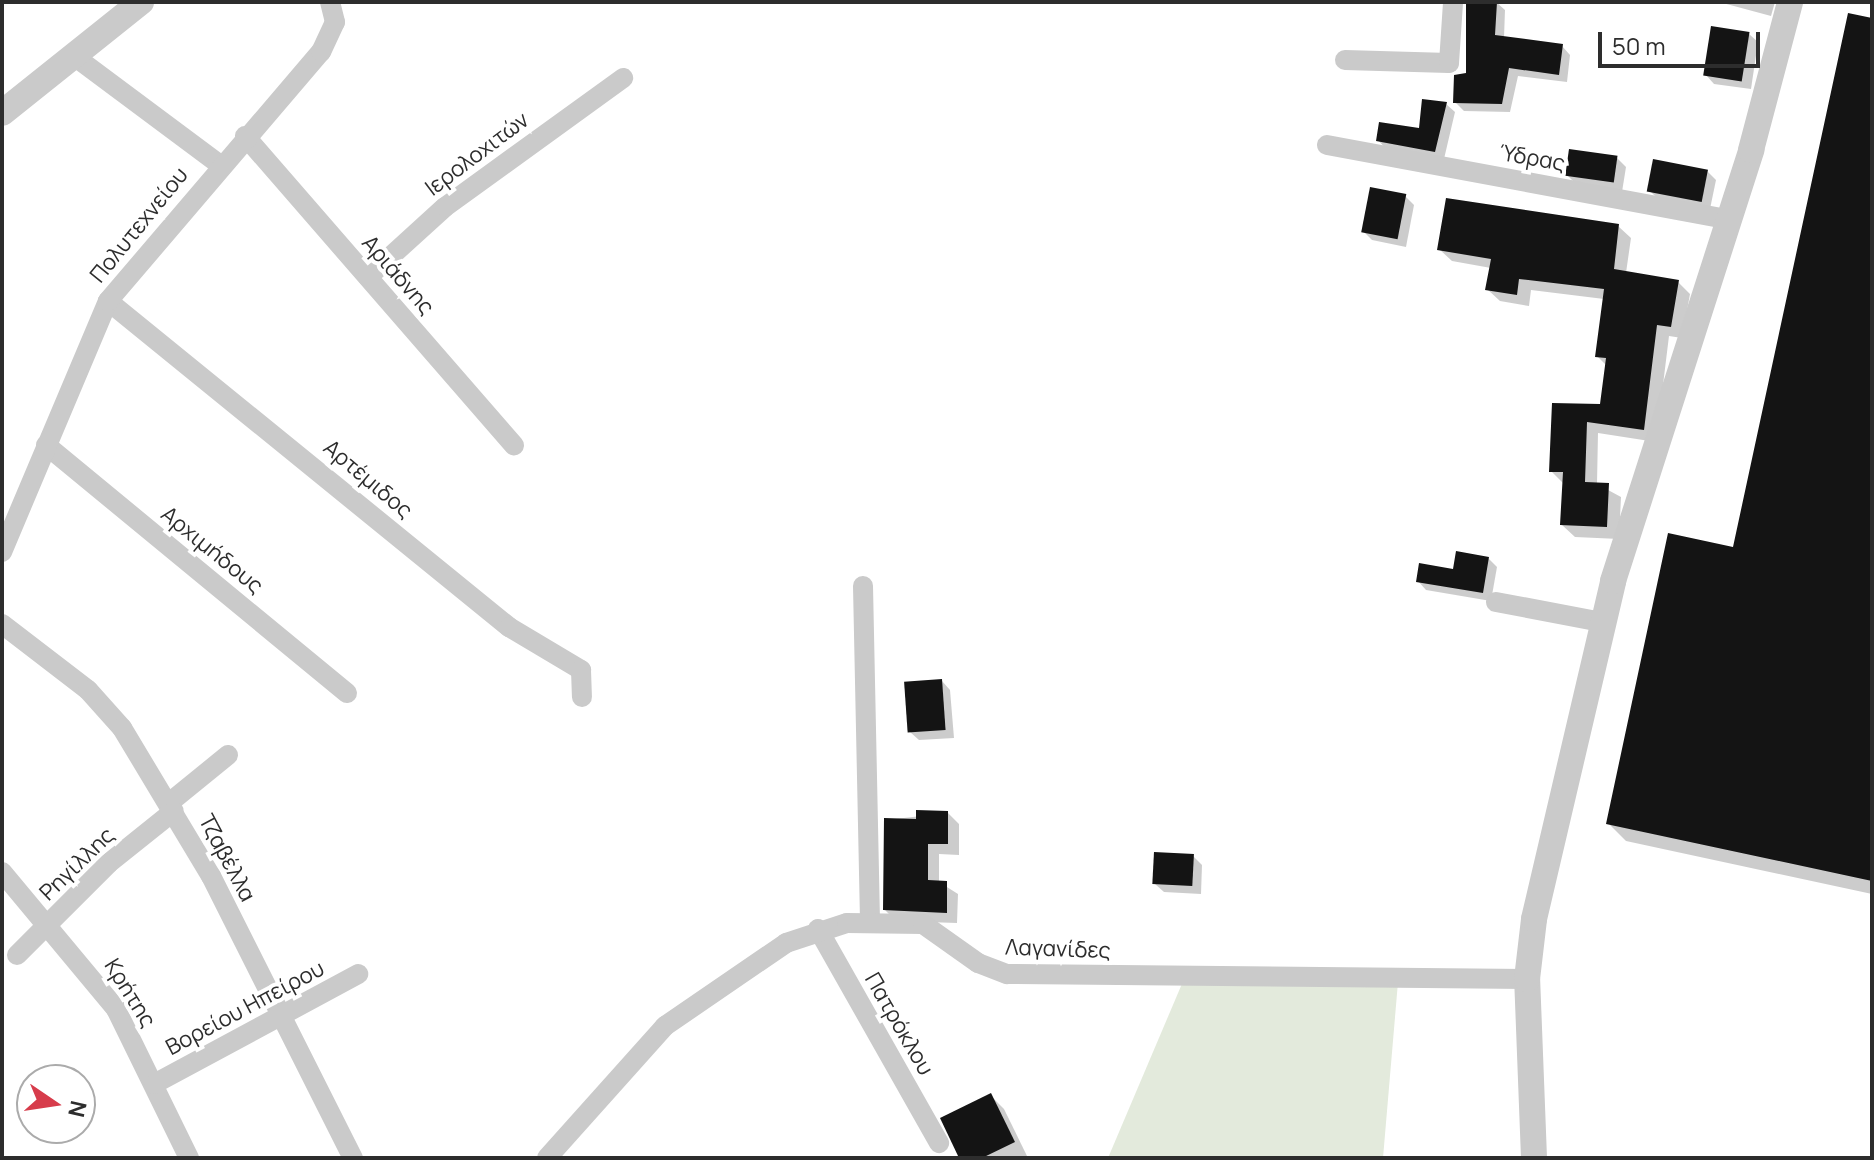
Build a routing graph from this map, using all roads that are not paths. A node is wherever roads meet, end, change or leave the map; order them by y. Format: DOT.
graph roads {
  1 [pos="330,2"];
  2 [pos="1453,2"];
  3 [pos="1790,2"];
  4 [pos="129,5"];
  5 [pos="74,56"];
  6 [pos="1345,60"];
  7 [pos="623,78"];
  8 [pos="2,113"];
  9 [pos="245,136"];
  10 [pos="1327,145"];
  11 [pos="220,165"];
  12 [pos="1728,219"];
  13 [pos="368,277"];
  14 [pos="108,301"];
  15 [pos="46,445"];
  16 [pos="514,445"];
  17 [pos="2,552"];
  18 [pos="863,586"];
  19 [pos="1496,602"];
  20 [pos="1602,622"];
  21 [pos="2,624"];
  22 [pos="347,693"];
  23 [pos="582,697"];
  24 [pos="228,755"];
  25 [pos="172,807"];
  26 [pos="2,872"];
  27 [pos="870,921"];
  28 [pos="50,924"];
  29 [pos="818,929"];
  30 [pos="17,955"];
  31 [pos="358,974"];
  32 [pos="1527,979"];
  33 [pos="282,1014"];
  34 [pos="154,1084"];
  35 [pos="939,1143"];
  36 [pos="189,1158"];
  37 [pos="353,1158"];
  38 [pos="547,1158"];
  39 [pos="1534,1158"];
  1 -- 9 [label="street, Πολυτεχνείου"];
  2 -- 6 [label="street"];
  3 -- 12 [label="street"];
  4 -- 5 [label="street"];
  5 -- 8 [label="street"];
  5 -- 11 [label="street"];
  7 -- 13 [label="street, Ιερολοχιτών"];
  9 -- 11 [label="street, Πολυτεχνείου"];
  9 -- 13 [label="street, Αριάδνης"];
  10 -- 12 [label="street, Ύδρας"];
  11 -- 14 [label="street, Πολυτεχνείου"];
  12 -- 20 [label="street"];
  13 -- 16 [label="street, Αριάδνης"];
  14 -- 15 [label="street, Πολυτεχνείου"];
  14 -- 23 [label="street, Αρτέμιδος"];
  15 -- 17 [label="street, Πολυτεχνείου"];
  15 -- 22 [label="street, Αρχιμήδους"];
  18 -- 27 [label="street"];
  19 -- 20 [label="street"];
  20 -- 32 [label="street"];
  21 -- 25 [label="street, Τζαβέλλα"];
  24 -- 25 [label="street, Ρηγίλλης"];
  25 -- 28 [label="street, Ρηγίλλης"];
  25 -- 33 [label="street, Τζαβέλλα"];
  26 -- 28 [label="street, Κρήτης"];
  27 -- 29 [label="street, Λαγανίδες"];
  27 -- 32 [label="street, Λαγανίδες"];
  28 -- 30 [label="street, Ρηγίλλης"];
  28 -- 34 [label="street, Κρήτης"];
  29 -- 35 [label="street, Πατρόκλου"];
  29 -- 38 [label="street, Λαγανίδες"];
  31 -- 33 [label="street, Βορείου Ηπείρου"];
  32 -- 39 [label="street"];
  33 -- 34 [label="street, Βορείου Ηπείρου"];
  33 -- 37 [label="street, Τζαβέλλα"];
  34 -- 36 [label="street, Κρήτης"];
}
